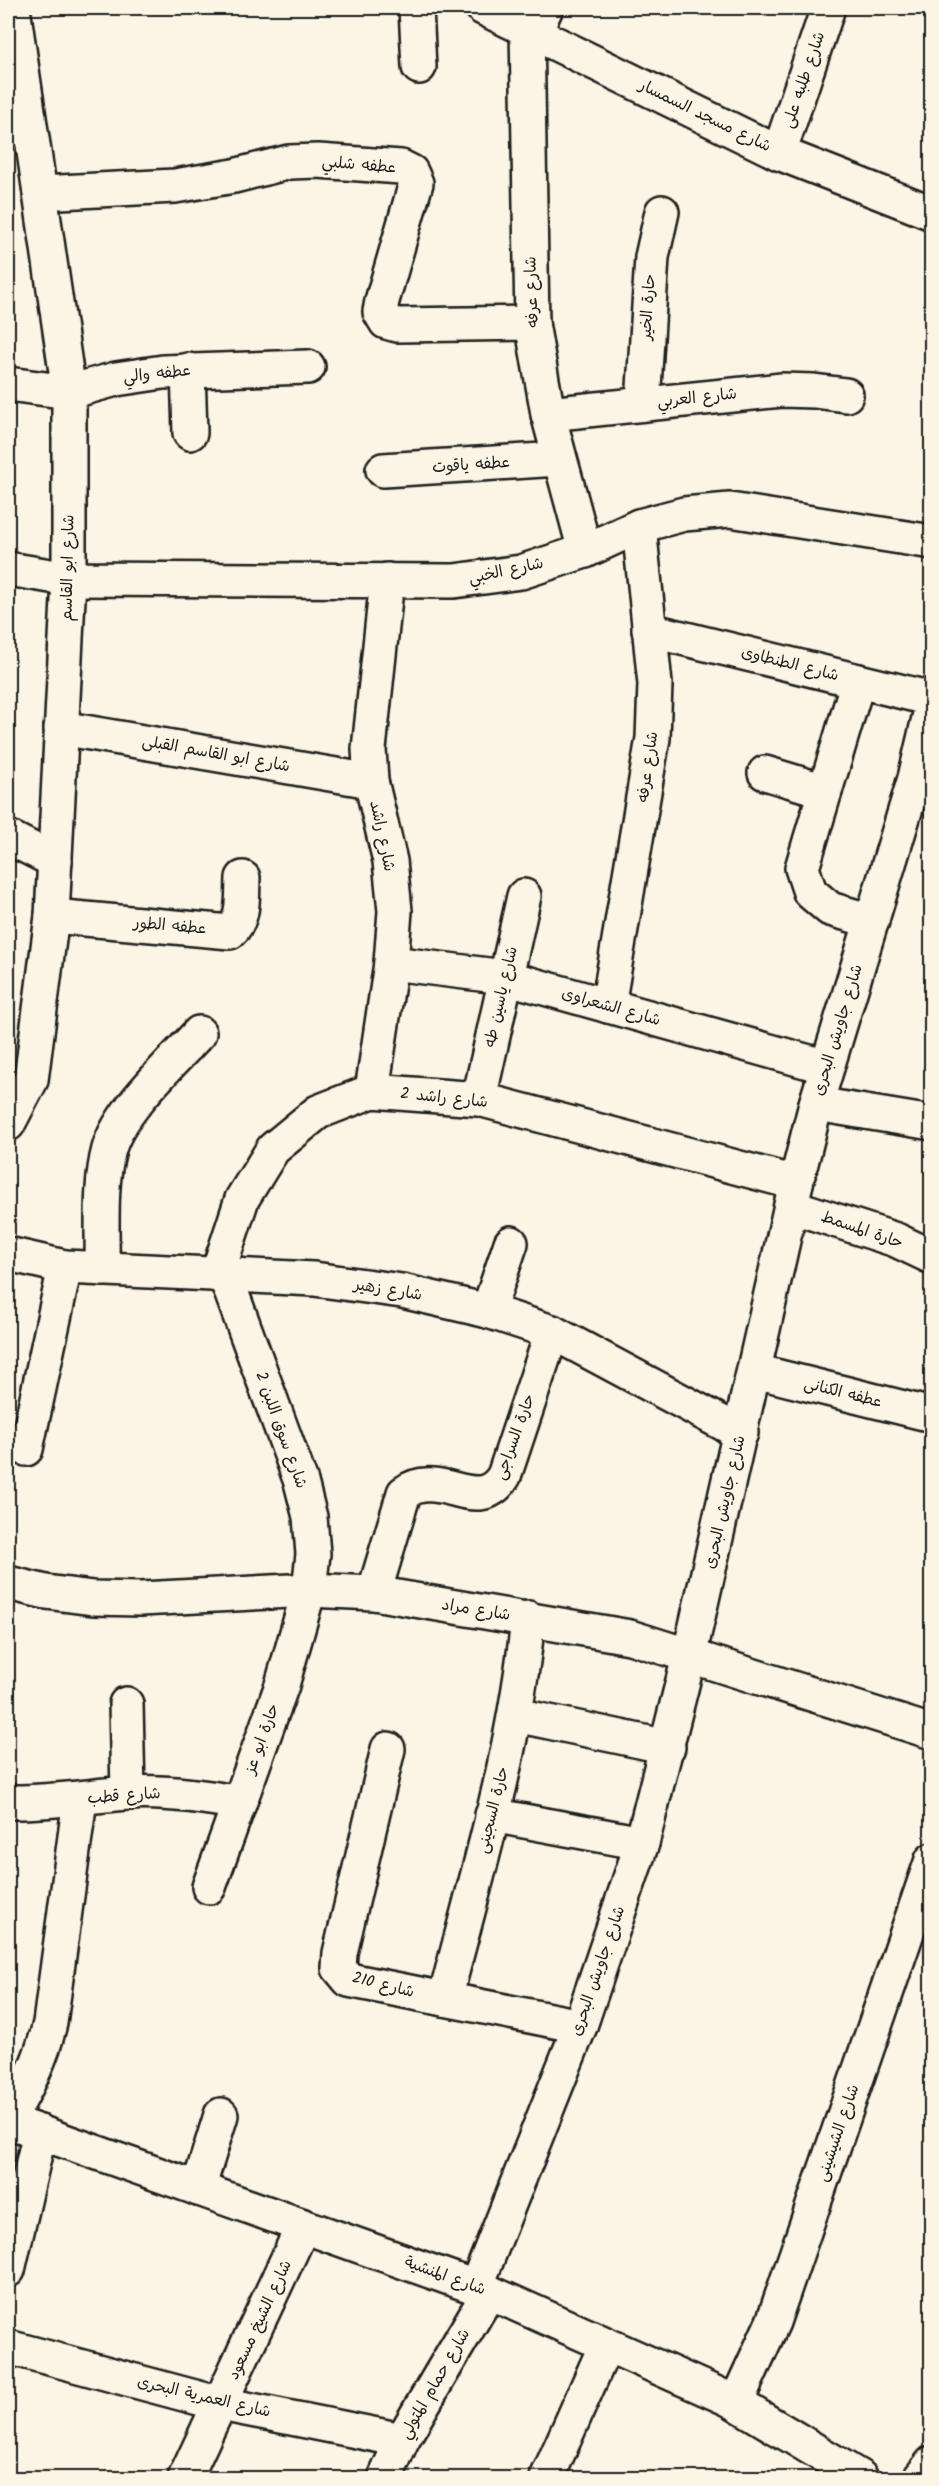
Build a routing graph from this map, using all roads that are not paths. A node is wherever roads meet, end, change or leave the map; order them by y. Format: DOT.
graph roads {
  1 [pos="13,8"];
  2 [pos="416,8"];
  3 [pos="483,8"];
  4 [pos="828,8"];
  5 [pos="536,23"];
  6 [pos="419,67"];
  7 [pos="15,70"];
  8 [pos="779,153"];
  9 [pos="40,193"];
  10 [pos="662,212"];
  11 [pos="932,213"];
  12 [pos="532,323"];
  13 [pos="308,367"];
  14 [pos="188,370"];
  15 [pos="8,384"];
  16 [pos="69,392"];
  17 [pos="846,395"];
  18 [pos="643,404"];
  19 [pos="548,414"];
  20 [pos="190,433"];
  21 [pos="559,459"];
  22 [pos="382,470"];
  23 [pos="639,526"];
  24 [pos="932,542"];
  25 [pos="585,551"];
  26 [pos="8,569"];
  27 [pos="69,579"];
  28 [pos="387,580"];
  29 [pos="650,630"];
  30 [pos="858,681"];
  31 [pos="932,699"];
  32 [pos="932,705"];
  33 [pos="61,728"];
  34 [pos="765,773"];
  35 [pos="923,780"];
  36 [pos="371,781"];
  37 [pos="825,791"];
  38 [pos="8,837"];
  39 [pos="55,861"];
  40 [pos="243,878"];
  41 [pos="524,896"];
  42 [pos="52,916"];
  43 [pos="872,921"];
  44 [pos="392,963"];
  45 [pos="506,977"];
  46 [pos="608,1006"];
  47 [pos="199,1033"];
  48 [pos="827,1067"];
  49 [pos="19,1079"];
  50 [pos="372,1091"];
  51 [pos="479,1099"];
  52 [pos="816,1104"];
  53 [pos="932,1123"];
  54 [pos="8,1124"];
  55 [pos="793,1195"];
  56 [pos="511,1243"];
  57 [pos="8,1254"];
  58 [pos="932,1257"];
  59 [pos="65,1267"];
  60 [pos="102,1269"];
  61 [pos="221,1275"];
  62 [pos="488,1311"];
  63 [pos="552,1332"];
  64 [pos="755,1371"];
  65 [pos="932,1415"];
  66 [pos="741,1433"];
  67 [pos="26,1449"];
  68 [pos="8,1583"];
  69 [pos="309,1590"];
  70 [pos="374,1593"];
  71 [pos="528,1618"];
  72 [pos="689,1657"];
  73 [pos="126,1704"];
  74 [pos="516,1715"];
  75 [pos="932,1732"];
  76 [pos="668,1747"];
  77 [pos="388,1749"];
  78 [pos="128,1793"];
  79 [pos="80,1799"];
  80 [pos="8,1802"];
  81 [pos="239,1803"];
  82 [pos="492,1815"];
  83 [pos="642,1843"];
  84 [pos="932,1860"];
  85 [pos="208,1887"];
  86 [pos="444,2000"];
  87 [pos="580,2026"];
  88 [pos="221,2115"];
  89 [pos="8,2121"];
  90 [pos="40,2132"];
  91 [pos="198,2188"];
  92 [pos="303,2226"];
  93 [pos="8,2270"];
  94 [pos="483,2290"];
  95 [pos="606,2345"];
  96 [pos="8,2347"];
  97 [pos="731,2400"];
  98 [pos="221,2404"];
  99 [pos="402,2440"];
  100 [pos="932,2463"];
  101 [pos="844,2474"];
  102 [pos="184,2478"];
  103 [pos="385,2478"];
  104 [pos="547,2478"];
  105 [pos="920,2478"];
  1 -- 7 [label="street, شارع ابو القاسم"];
  2 -- 6 [label="street"];
  3 -- 5 [label="street, شارع مسجد السمسار"];
  4 -- 8 [label="street, شارع طلبه على"];
  5 -- 8 [label="street, شارع مسجد السمسار"];
  5 -- 12 [label="street, شارع عرفه"];
  7 -- 9 [label="street, شارع ابو القاسم"];
  8 -- 11 [label="street, شارع مسجد السمسار"];
  9 -- 12 [label="street, عطفه شلبي"];
  9 -- 16 [label="street, شارع ابو القاسم"];
  10 -- 18 [label="street, حارة الخير"];
  12 -- 19 [label="street, شارع عرفه"];
  13 -- 14 [label="street, عطفه والي"];
  14 -- 16 [label="street, عطفه والي"];
  14 -- 20 [label="street"];
  15 -- 16 [label="street, عطفه والي"];
  16 -- 27 [label="street, شارع ابو القاسم"];
  17 -- 18 [label="street, شارع العربي"];
  18 -- 19 [label="street, شارع العربي"];
  19 -- 21 [label="street, شارع عرفه"];
  21 -- 22 [label="street, عطفه ياقوت"];
  21 -- 25 [label="street, شارع عرفه"];
  23 -- 24 [label="street, شارع الخبي"];
  23 -- 25 [label="street, شارع الخبي"];
  23 -- 29 [label="street, شارع عرفه"];
  25 -- 28 [label="street, شارع الخبي"];
  26 -- 27 [label="street, شارع الخبي"];
  27 -- 28 [label="street, شارع الخبي"];
  27 -- 33 [label="street, شارع ابو القاسم"];
  28 -- 36 [label="street, شارع راشد"];
  29 -- 30 [label="street, شارع الطنطاوى"];
  29 -- 46 [label="street, شارع عرفه"];
  30 -- 31 [label="street, شارع الطنطاوى"];
  30 -- 37 [label="street"];
  32 -- 35 [label="street, شارع جاويش البحرى"];
  33 -- 36 [label="street, شارع ابو القاسم القبلى"];
  33 -- 39 [label="street, شارع ابو القاسم"];
  34 -- 37 [label="street"];
  35 -- 43 [label="street, شارع جاويش البحرى"];
  36 -- 44 [label="street, شارع راشد"];
  37 -- 43 [label="street"];
  38 -- 39 [label="street"];
  39 -- 42 [label="street, شارع ابو القاسم"];
  40 -- 42 [label="street, عطفه الطور"];
  41 -- 45 [label="street, شارع ياسين طه"];
  42 -- 49 [label="street, شارع ابو القاسم"];
  43 -- 48 [label="street, شارع جاويش البحرى"];
  44 -- 45 [label="street, شارع الشعراوى"];
  44 -- 50 [label="street, شارع راشد"];
  45 -- 46 [label="street, شارع الشعراوى"];
  45 -- 51 [label="street, شارع ياسين طه"];
  46 -- 48 [label="street, شارع الشعراوى"];
  47 -- 60 [label="street"];
  48 -- 52 [label="street, شارع جاويش البحرى"];
  49 -- 54 [label="street, شارع ابو القاسم"];
  50 -- 51 [label="street, شارع راشد 2"];
  50 -- 61 [label="street, شارع راشد 2"];
  51 -- 55 [label="street, شارع راشد 2"];
  52 -- 53 [label="street"];
  52 -- 55 [label="street, شارع جاويش البحرى"];
  55 -- 58 [label="street, حارة المسمط"];
  55 -- 64 [label="street, شارع جاويش البحرى"];
  56 -- 62 [label="street"];
  57 -- 59 [label="street, شارع زهير"];
  59 -- 60 [label="street, شارع زهير"];
  59 -- 67 [label="street"];
  60 -- 61 [label="street, شارع زهير"];
  61 -- 62 [label="street, شارع زهير"];
  61 -- 69 [label="street, شارع سوق اللبن 2"];
  62 -- 63 [label="street, شارع زهير"];
  63 -- 66 [label="street, شارع زهير"];
  63 -- 70 [label="street, حارة السراجى"];
  64 -- 65 [label="street, عطفه الكنانى"];
  64 -- 66 [label="street, شارع جاويش البحرى"];
  66 -- 72 [label="street, شارع جاويش البحرى"];
  68 -- 69 [label="street, شارع مراد"];
  69 -- 70 [label="street, شارع مراد"];
  69 -- 81 [label="street, حارة ابو عز"];
  70 -- 71 [label="street, شارع مراد"];
  71 -- 72 [label="street, شارع مراد"];
  71 -- 74 [label="street, حارة السجينى"];
  72 -- 75 [label="street, شارع مراد"];
  72 -- 76 [label="street, شارع جاويش البحرى"];
  73 -- 78 [label="street"];
  74 -- 76 [label="street"];
  74 -- 82 [label="street, حارة السجينى"];
  76 -- 83 [label="street, شارع جاويش البحرى"];
  77 -- 86 [label="street, شارع 210"];
  78 -- 79 [label="street, شارع قطب"];
  78 -- 81 [label="street, شارع قطب"];
  79 -- 80 [label="street, شارع قطب"];
  79 -- 89 [label="street"];
  81 -- 85 [label="street, حارة ابو عز"];
  82 -- 83 [label="street"];
  82 -- 86 [label="street, حارة السجينى"];
  83 -- 87 [label="street, شارع جاويش البحرى"];
  84 -- 97 [label="street, شارع الشيشينى"];
  86 -- 87 [label="street, شارع 210"];
  87 -- 94 [label="street, شارع جاويش البحرى"];
  88 -- 91 [label="street"];
  89 -- 90 [label="street, شارع المنشية"];
  90 -- 91 [label="street, شارع المنشية"];
  90 -- 93 [label="street"];
  91 -- 92 [label="street, شارع المنشية"];
  92 -- 94 [label="street, شارع المنشية"];
  92 -- 98 [label="street, شارع الشيخ مسعود"];
  94 -- 95 [label="street, شارع المنشية"];
  94 -- 99 [label="street, شارع حمام المتولي"];
  95 -- 97 [label="street, شارع المنشية"];
  95 -- 104 [label="street"];
  96 -- 98 [label="street, شارع العمرية البحرى"];
  97 -- 101 [label="street, شارع المنشية"];
  98 -- 99 [label="street, شارع العمرية البحرى"];
  98 -- 102 [label="street, شارع الشيخ مسعود"];
  99 -- 103 [label="street, شارع حمام المتولي"];
  100 -- 105 [label="street"];
}
